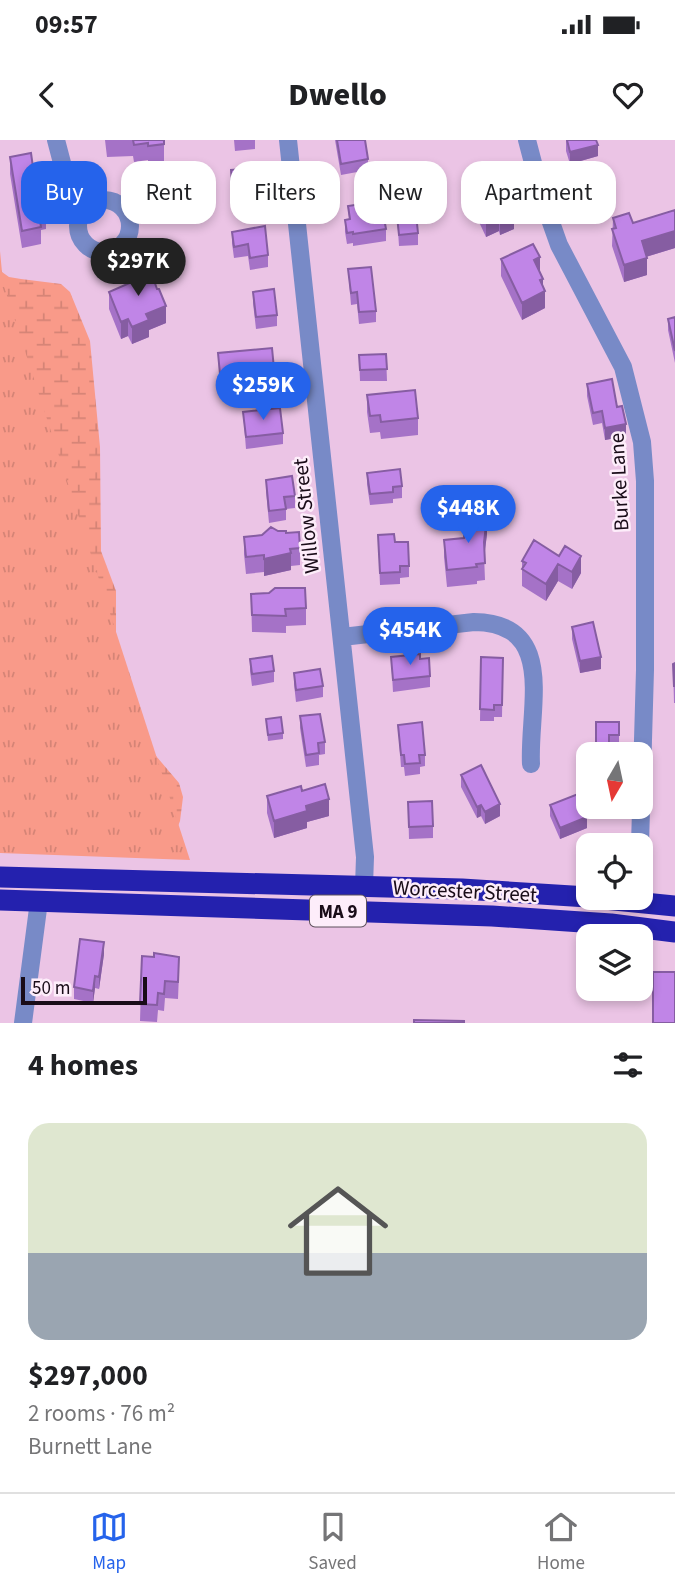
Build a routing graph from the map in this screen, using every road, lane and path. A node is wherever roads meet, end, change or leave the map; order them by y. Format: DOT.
graph roads {
  1 [pos="56,140"];
  2 [pos="288,140"];
  3 [pos="527,140"];
  4 [pos="62,161"];
  5 [pos="342,637"];
  6 [pos="531,764"];
  7 [pos="640,833"];
  8 [pos="0,877"];
  9 [pos="364,886"];
  10 [pos="576,896"];
  11 [pos="675,896"];
  12 [pos="653,898"];
  13 [pos="0,900"];
  14 [pos="39,901"];
  15 [pos="653,902"];
  16 [pos="675,906"];
  17 [pos="675,932"];
  18 [pos="23,1023"];
  1 -- 4 [label="street"];
  2 -- 5 [label="street, Willow Street"];
  3 -- 7 [label="street, Burke Lane"];
  5 -- 6 [label="street"];
  5 -- 9 [label="street, Willow Street"];
  8 -- 9 [label="highway, Worcester Street / MA 9"];
  9 -- 10 [label="highway, Worcester Street / MA 9"];
  11 -- 12 [label="highway"];
  13 -- 14 [label="highway, Worcester Street / MA 9"];
  14 -- 17 [label="highway, Worcester Street / MA 9"];
  14 -- 18 [label="street"];
  15 -- 16 [label="highway"];
}
